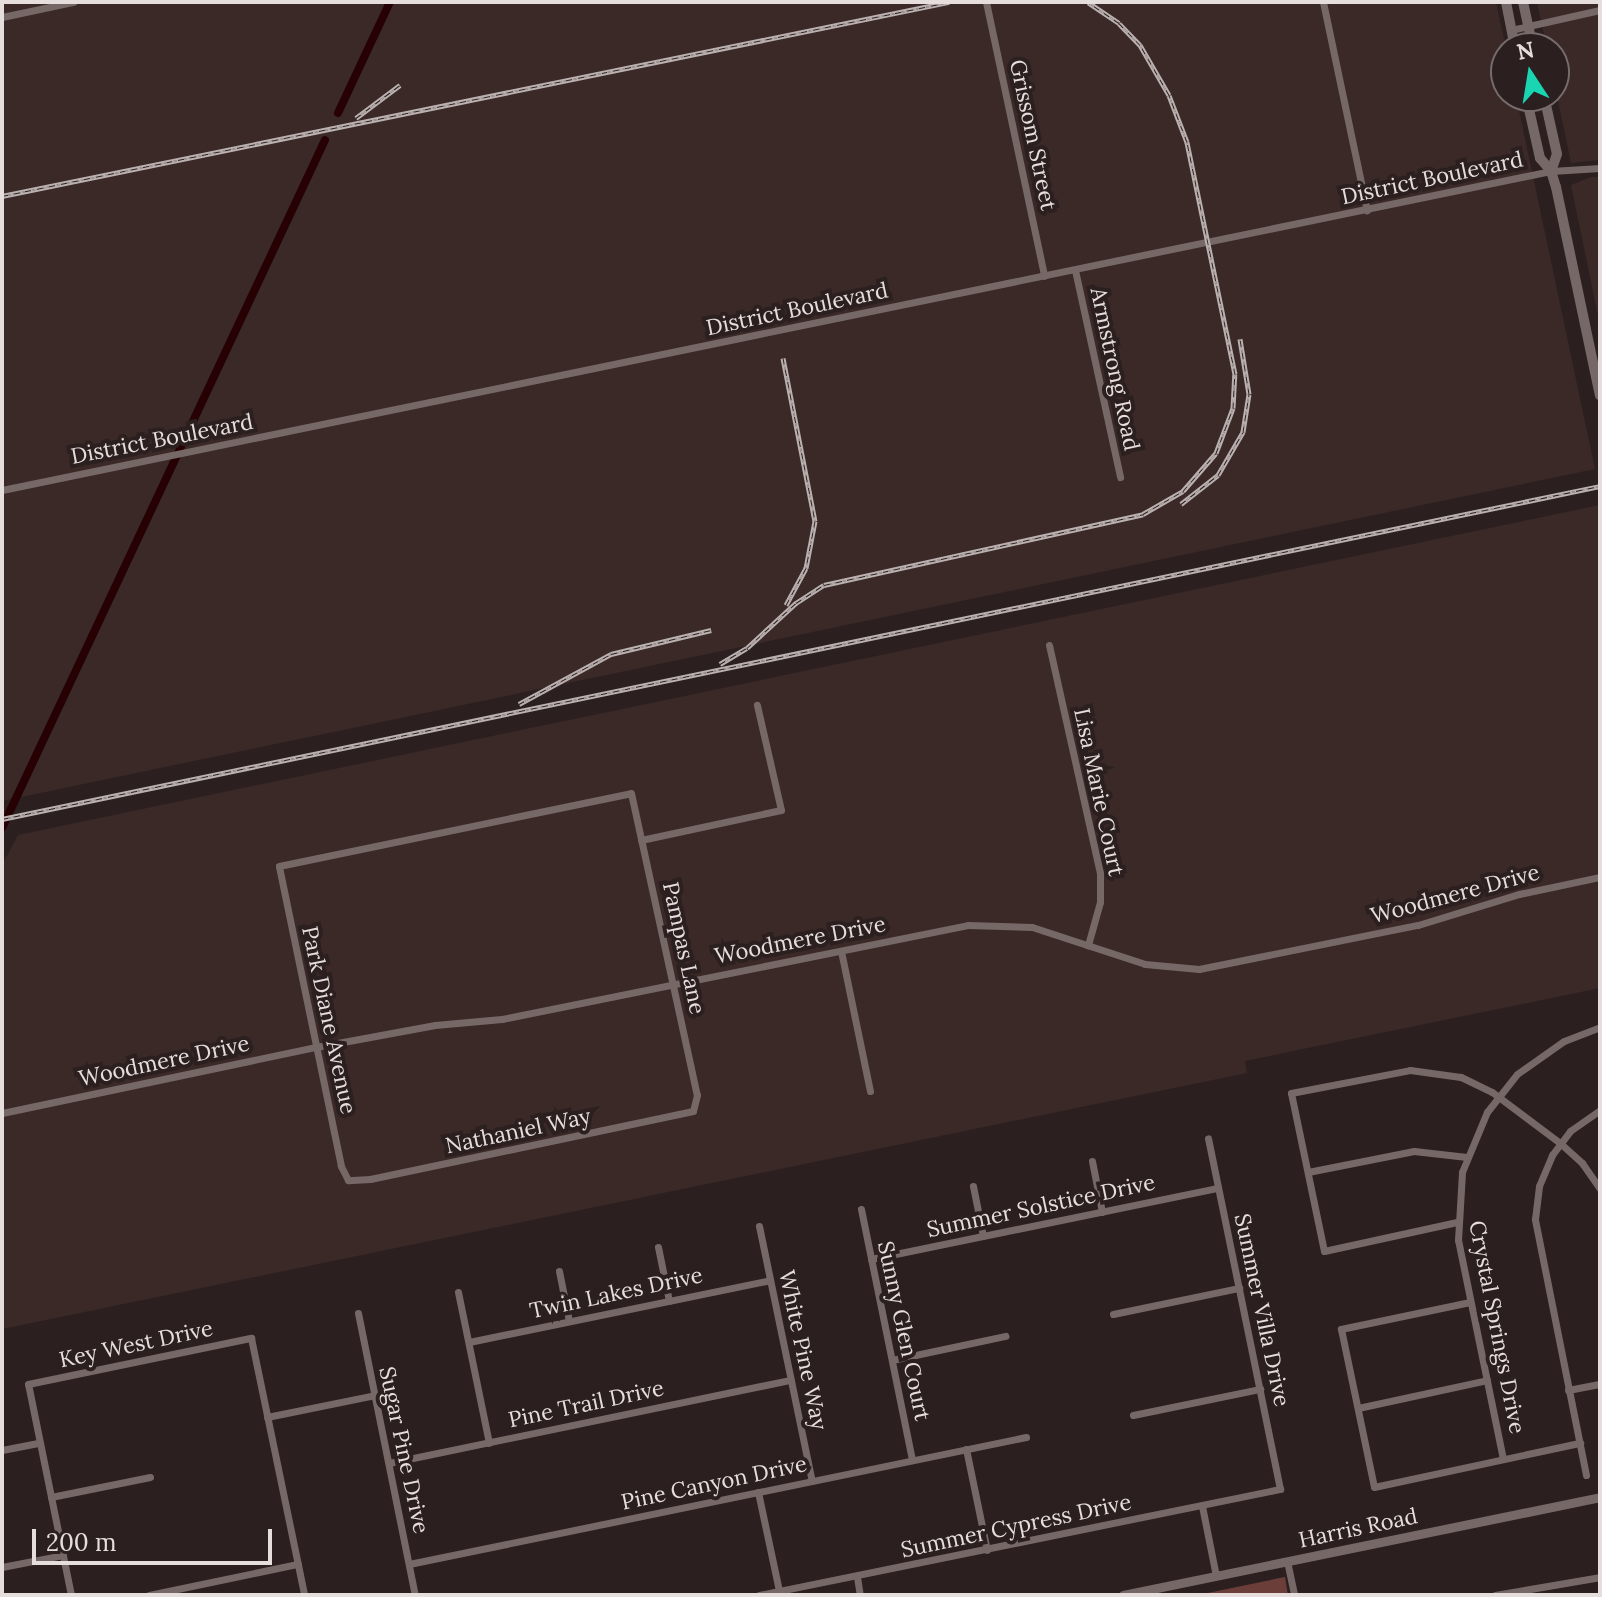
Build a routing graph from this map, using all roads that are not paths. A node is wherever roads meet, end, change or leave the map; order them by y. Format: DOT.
graph roads {
  1 [pos="73,2"];
  2 [pos="986,2"];
  3 [pos="1323,2"];
  4 [pos="1506,2"];
  5 [pos="1523,2"];
  6 [pos="1600,10"];
  7 [pos="2,17"];
  8 [pos="1528,26"];
  9 [pos="1511,30"];
  10 [pos="1529,32"];
  11 [pos="1530,112"];
  12 [pos="1548,112"];
  13 [pos="1600,168"];
  14 [pos="1551,171"];
  15 [pos="1367,210"];
  16 [pos="1075,270"];
  17 [pos="1044,276"];
  18 [pos="1600,395"];
  19 [pos="1120,477"];
  20 [pos="2,490"];
  21 [pos="1049,645"];
  22 [pos="757,705"];
  23 [pos="641,840"];
  24 [pos="279,866"];
  25 [pos="1600,877"];
  26 [pos="1088,945"];
  27 [pos="841,951"];
  28 [pos="673,984"];
  29 [pos="1600,1027"];
  30 [pos="316,1047"];
  31 [pos="870,1091"];
  32 [pos="1497,1096"];
  33 [pos="1600,1110"];
  34 [pos="693,1111"];
  35 [pos="2,1113"];
  36 [pos="1208,1138"];
  37 [pos="1560,1143"];
  38 [pos="1467,1157"];
  39 [pos="1092,1161"];
  40 [pos="1308,1172"];
  41 [pos="348,1180"];
  42 [pos="973,1186"];
  43 [pos="1218,1188"];
  44 [pos="1600,1189"];
  45 [pos="861,1209"];
  46 [pos="1102,1212"];
  47 [pos="1457,1222"];
  48 [pos="759,1226"];
  49 [pos="983,1236"];
  50 [pos="658,1247"];
  51 [pos="871,1259"];
  52 [pos="559,1271"];
  53 [pos="770,1280"];
  54 [pos="1239,1288"];
  55 [pos="458,1292"];
  56 [pos="669,1301"];
  57 [pos="1470,1302"];
  58 [pos="358,1313"];
  59 [pos="1113,1314"];
  60 [pos="569,1321"];
  61 [pos="1005,1336"];
  62 [pos="469,1342"];
  63 [pos="892,1360"];
  64 [pos="791,1380"];
  65 [pos="1487,1380"];
  66 [pos="1600,1384"];
  67 [pos="1260,1389"];
  68 [pos="1568,1390"];
  69 [pos="375,1395"];
  70 [pos="1358,1408"];
  71 [pos="1133,1415"];
  72 [pos="267,1417"];
  73 [pos="1026,1437"];
  74 [pos="39,1443"];
  75 [pos="489,1443"];
  76 [pos="1580,1443"];
  77 [pos="966,1449"];
  78 [pos="2,1450"];
  79 [pos="1503,1459"];
  80 [pos="912,1460"];
  81 [pos="389,1463"];
  82 [pos="1586,1475"];
  83 [pos="150,1477"];
  84 [pos="812,1481"];
  85 [pos="1280,1489"];
  86 [pos="758,1492"];
  87 [pos="51,1497"];
  88 [pos="1600,1497"];
  89 [pos="1202,1506"];
  90 [pos="987,1550"];
  91 [pos="63,1555"];
  92 [pos="1287,1561"];
  93 [pos="298,1564"];
  94 [pos="409,1564"];
  95 [pos="2,1567"];
  96 [pos="1216,1576"];
  97 [pos="857,1577"];
  98 [pos="1600,1577"];
  99 [pos="779,1591"];
  100 [pos="71,1595"];
  101 [pos="149,1595"];
  102 [pos="304,1595"];
  103 [pos="415,1595"];
  104 [pos="759,1595"];
  105 [pos="860,1595"];
  106 [pos="1123,1595"];
  107 [pos="1294,1595"];
  108 [pos="1495,1595"];
  1 -- 7 [label="street"];
  2 -- 17 [label="street, Grissom Street"];
  3 -- 15 [label="street"];
  4 -- 9 [label="main road"];
  5 -- 8 [label="main road"];
  6 -- 8 [label="street"];
  8 -- 9 [label="street"];
  8 -- 10 [label="main road"];
  11 -- 14 [label="main road"];
  12 -- 14 [label="main road"];
  13 -- 14 [label="street, District Boulevard"];
  14 -- 15 [label="street, District Boulevard"];
  14 -- 18 [label="main road"];
  15 -- 16 [label="street, District Boulevard"];
  16 -- 17 [label="street, District Boulevard"];
  16 -- 19 [label="street, Armstrong Road"];
  17 -- 20 [label="street, District Boulevard"];
  21 -- 26 [label="street, Lisa Marie Court"];
  22 -- 23 [label="street"];
  23 -- 24 [label="street, Pampas Lane"];
  23 -- 28 [label="street, Pampas Lane"];
  24 -- 30 [label="street, Park Diane Avenue"];
  25 -- 26 [label="street, Woodmere Drive"];
  26 -- 27 [label="street, Woodmere Drive"];
  27 -- 28 [label="street, Woodmere Drive"];
  27 -- 31 [label="street"];
  28 -- 30 [label="street, Woodmere Drive"];
  28 -- 34 [label="street, Pampas Lane"];
  29 -- 32 [label="street, Crystal Springs Drive"];
  30 -- 35 [label="street, Woodmere Drive"];
  30 -- 41 [label="street, Park Diane Avenue"];
  32 -- 37 [label="street"];
  32 -- 38 [label="street, Crystal Springs Drive"];
  32 -- 40 [label="street"];
  33 -- 37 [label="street"];
  34 -- 41 [label="street, Nathaniel Way"];
  36 -- 43 [label="street, Summer Villa Drive"];
  37 -- 44 [label="street"];
  37 -- 68 [label="street"];
  38 -- 40 [label="street"];
  38 -- 47 [label="street, Crystal Springs Drive"];
  39 -- 46 [label="street"];
  40 -- 47 [label="street"];
  42 -- 49 [label="street"];
  43 -- 46 [label="street, Summer Solstice Drive"];
  43 -- 54 [label="street, Summer Villa Drive"];
  45 -- 51 [label="street, Sunny Glen Court"];
  46 -- 49 [label="street, Summer Solstice Drive"];
  47 -- 57 [label="street, Crystal Springs Drive"];
  48 -- 53 [label="street, White Pine Way"];
  49 -- 51 [label="street, Summer Solstice Drive"];
  50 -- 56 [label="street"];
  51 -- 63 [label="street, Sunny Glen Court"];
  52 -- 60 [label="street"];
  53 -- 56 [label="street, Twin Lakes Drive"];
  53 -- 64 [label="street, White Pine Way"];
  54 -- 59 [label="street"];
  54 -- 67 [label="street, Summer Villa Drive"];
  55 -- 62 [label="street"];
  56 -- 60 [label="street, Twin Lakes Drive"];
  57 -- 65 [label="street, Crystal Springs Drive"];
  57 -- 70 [label="street"];
  58 -- 69 [label="street, Sugar Pine Drive"];
  60 -- 62 [label="street, Twin Lakes Drive"];
  61 -- 63 [label="street"];
  62 -- 75 [label="street"];
  63 -- 80 [label="street, Sunny Glen Court"];
  64 -- 75 [label="street, Pine Trail Drive"];
  64 -- 84 [label="street, White Pine Way"];
  65 -- 70 [label="street"];
  65 -- 79 [label="street, Crystal Springs Drive"];
  66 -- 68 [label="street"];
  67 -- 71 [label="street"];
  67 -- 85 [label="street, Summer Villa Drive"];
  68 -- 76 [label="street"];
  69 -- 72 [label="street"];
  69 -- 81 [label="street, Sugar Pine Drive"];
  70 -- 79 [label="street"];
  72 -- 74 [label="street, Key West Drive"];
  72 -- 93 [label="street"];
  73 -- 77 [label="street, Pine Canyon Drive"];
  74 -- 78 [label="street"];
  74 -- 87 [label="street"];
  75 -- 81 [label="street, Pine Trail Drive"];
  76 -- 79 [label="street"];
  76 -- 82 [label="street"];
  77 -- 80 [label="street, Pine Canyon Drive"];
  77 -- 90 [label="street"];
  80 -- 84 [label="street, Pine Canyon Drive"];
  81 -- 94 [label="street, Sugar Pine Drive"];
  83 -- 87 [label="street"];
  84 -- 86 [label="street, Pine Canyon Drive"];
  85 -- 89 [label="street, Summer Cypress Drive"];
  86 -- 94 [label="street, Pine Canyon Drive"];
  86 -- 99 [label="street"];
  87 -- 91 [label="street"];
  88 -- 92 [label="street, Harris Road"];
  89 -- 90 [label="street, Summer Cypress Drive"];
  89 -- 96 [label="street"];
  90 -- 97 [label="street, Summer Cypress Drive"];
  91 -- 95 [label="street"];
  91 -- 100 [label="street"];
  92 -- 96 [label="street, Harris Road"];
  92 -- 107 [label="street"];
  93 -- 101 [label="street"];
  93 -- 102 [label="street"];
  94 -- 103 [label="street, Sugar Pine Drive"];
  96 -- 106 [label="street, Harris Road"];
  97 -- 99 [label="street, Summer Cypress Drive"];
  97 -- 105 [label="street"];
  98 -- 108 [label="street"];
  99 -- 104 [label="street, Summer Cypress Drive"];
}
